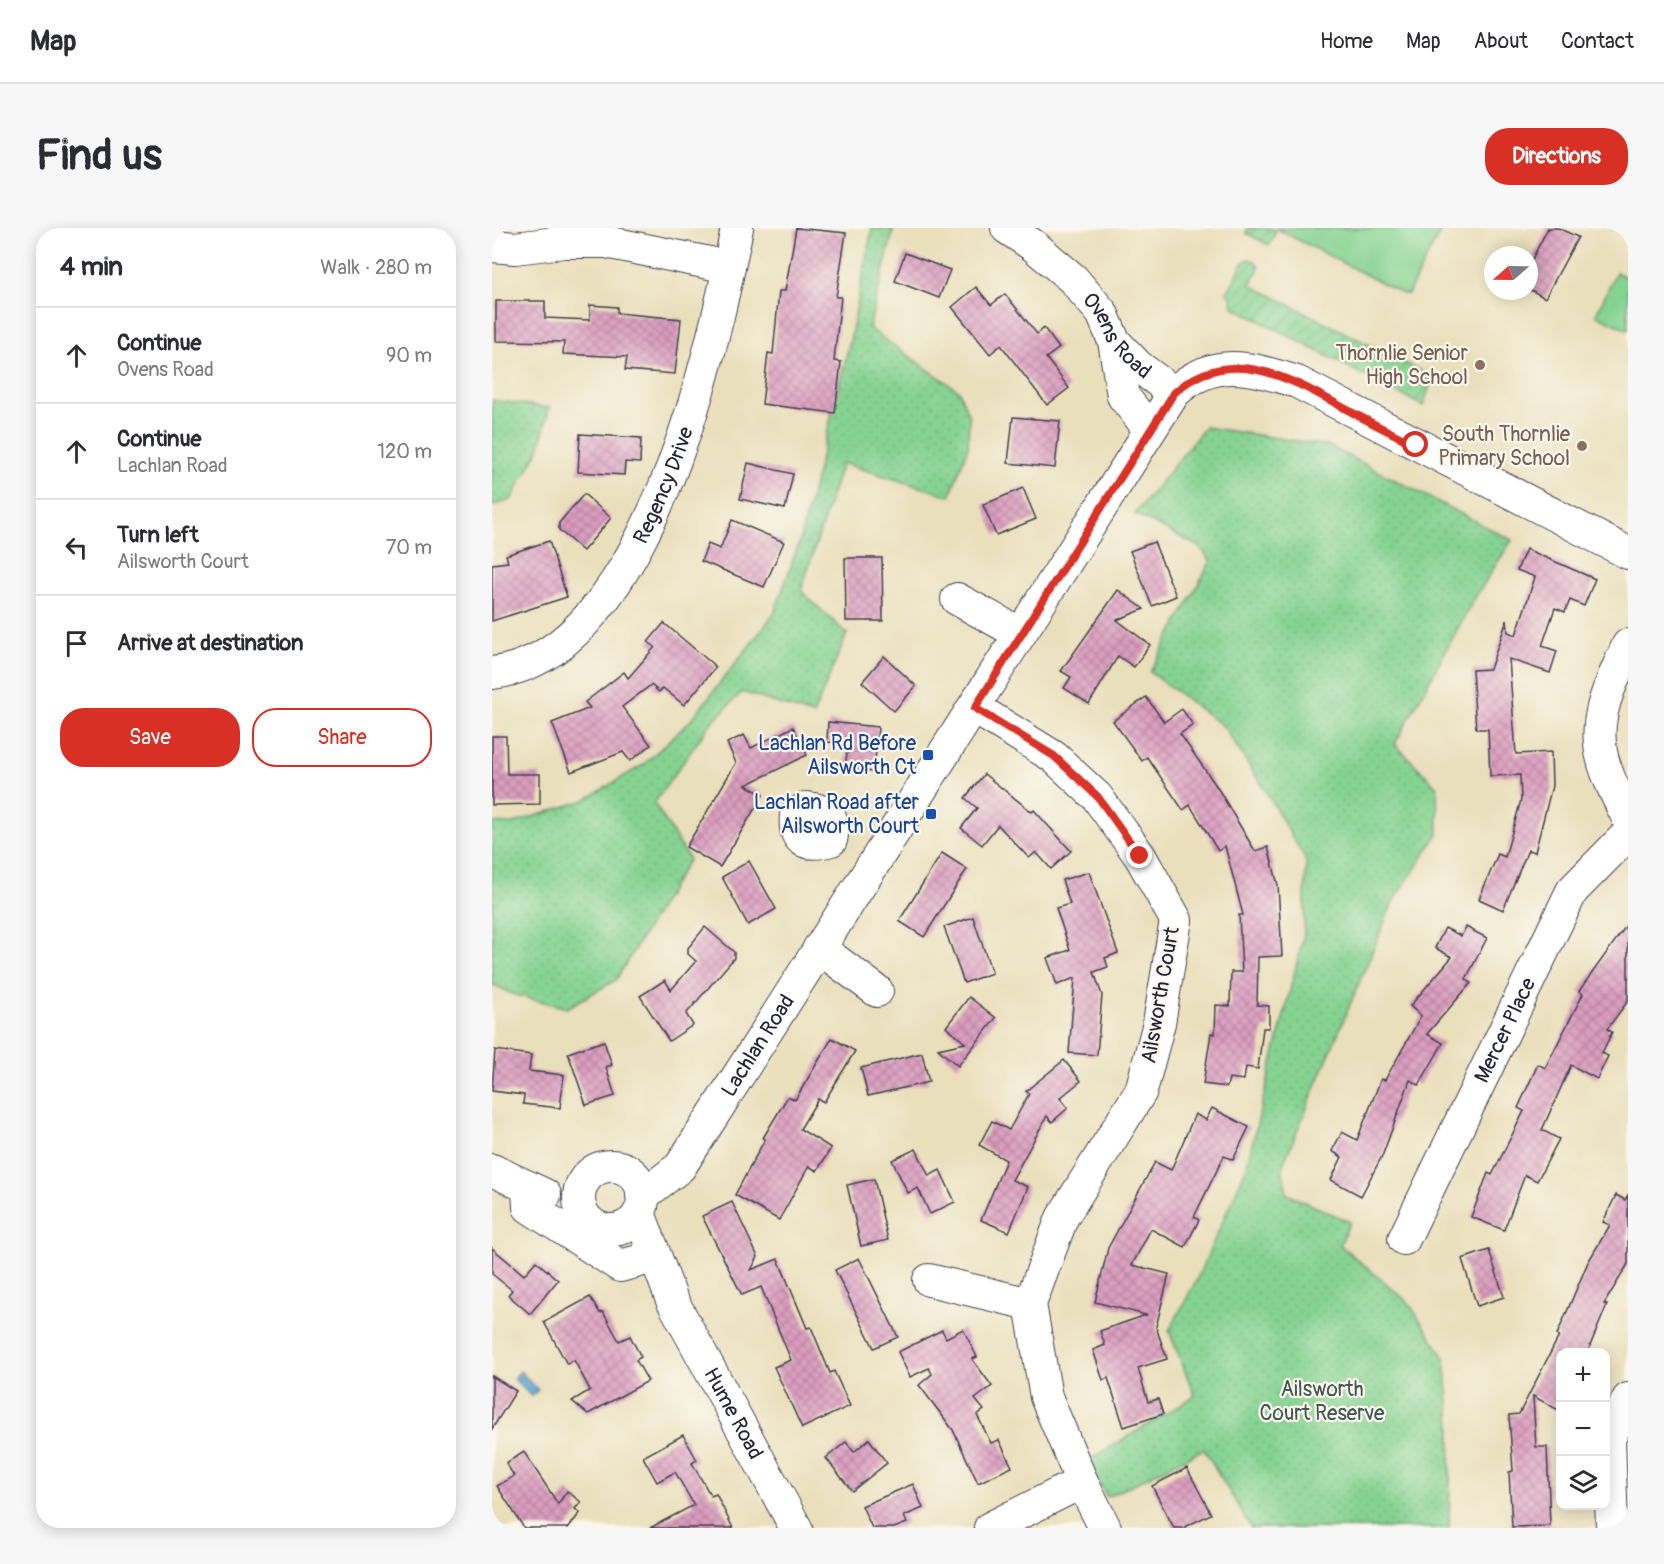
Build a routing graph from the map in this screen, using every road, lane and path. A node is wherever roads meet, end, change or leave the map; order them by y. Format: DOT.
graph roads {
  1 [pos="737,228"];
  2 [pos="1007,228"];
  3 [pos="492,246"];
  4 [pos="729,267"];
  5 [pos="1114,341"];
  6 [pos="1174,393"];
  7 [pos="1150,430"];
  8 [pos="1628,553"];
  9 [pos="957,599"];
  10 [pos="1019,633"];
  11 [pos="1628,645"];
  12 [pos="492,673"];
  13 [pos="975,708"];
  14 [pos="1628,818"];
  15 [pos="1628,834"];
  16 [pos="831,840"];
  17 [pos="873,864"];
  18 [pos="819,948"];
  19 [pos="878,991"];
  20 [pos="694,1142"];
  21 [pos="624,1168"];
  22 [pos="510,1178"];
  23 [pos="583,1192"];
  24 [pos="633,1212"];
  25 [pos="1404,1239"];
  26 [pos="643,1260"];
  27 [pos="929,1280"];
  28 [pos="672,1300"];
  29 [pos="1030,1304"];
  30 [pos="1628,1399"];
  31 [pos="1082,1482"];
  32 [pos="1617,1525"];
  33 [pos="796,1528"];
  34 [pos="990,1528"];
  35 [pos="1106,1528"];
  1 -- 4 [label="street, Regency Drive"];
  2 -- 5 [label="street, Ovens Road"];
  3 -- 4 [label="street"];
  4 -- 12 [label="street, Regency Drive"];
  5 -- 6 [label="street, Ovens Road"];
  5 -- 7 [label="street"];
  6 -- 7 [label="street, Lachlan Road"];
  6 -- 8 [label="street, Ovens Road"];
  7 -- 10 [label="street, Lachlan Road"];
  9 -- 10 [label="street"];
  10 -- 13 [label="street, Lachlan Road"];
  11 -- 14 [label="street"];
  13 -- 17 [label="street, Lachlan Road"];
  13 -- 29 [label="street, Ailsworth Court"];
  15 -- 25 [label="street, Mercer Place"];
  16 -- 17 [label="street"];
  17 -- 18 [label="street, Lachlan Road"];
  18 -- 19 [label="street"];
  18 -- 20 [label="street, Lachlan Road"];
  20 -- 21 [label="street, Lachlan Road"];
  20 -- 24 [label="street, Lachlan Road"];
  21 -- 23 [label="street"];
  21 -- 24 [label="street, Hume Road"];
  22 -- 23 [label="street"];
  22 -- 26 [label="street"];
  23 -- 24 [label="street"];
  24 -- 26 [label="street, Hume Road"];
  24 -- 28 [label="street, Hume Road"];
  26 -- 28 [label="street, Hume Road"];
  27 -- 29 [label="street"];
  28 -- 33 [label="street, Hume Road"];
  29 -- 31 [label="street"];
  30 -- 32 [label="street"];
  31 -- 34 [label="street"];
  31 -- 35 [label="street"];
}
